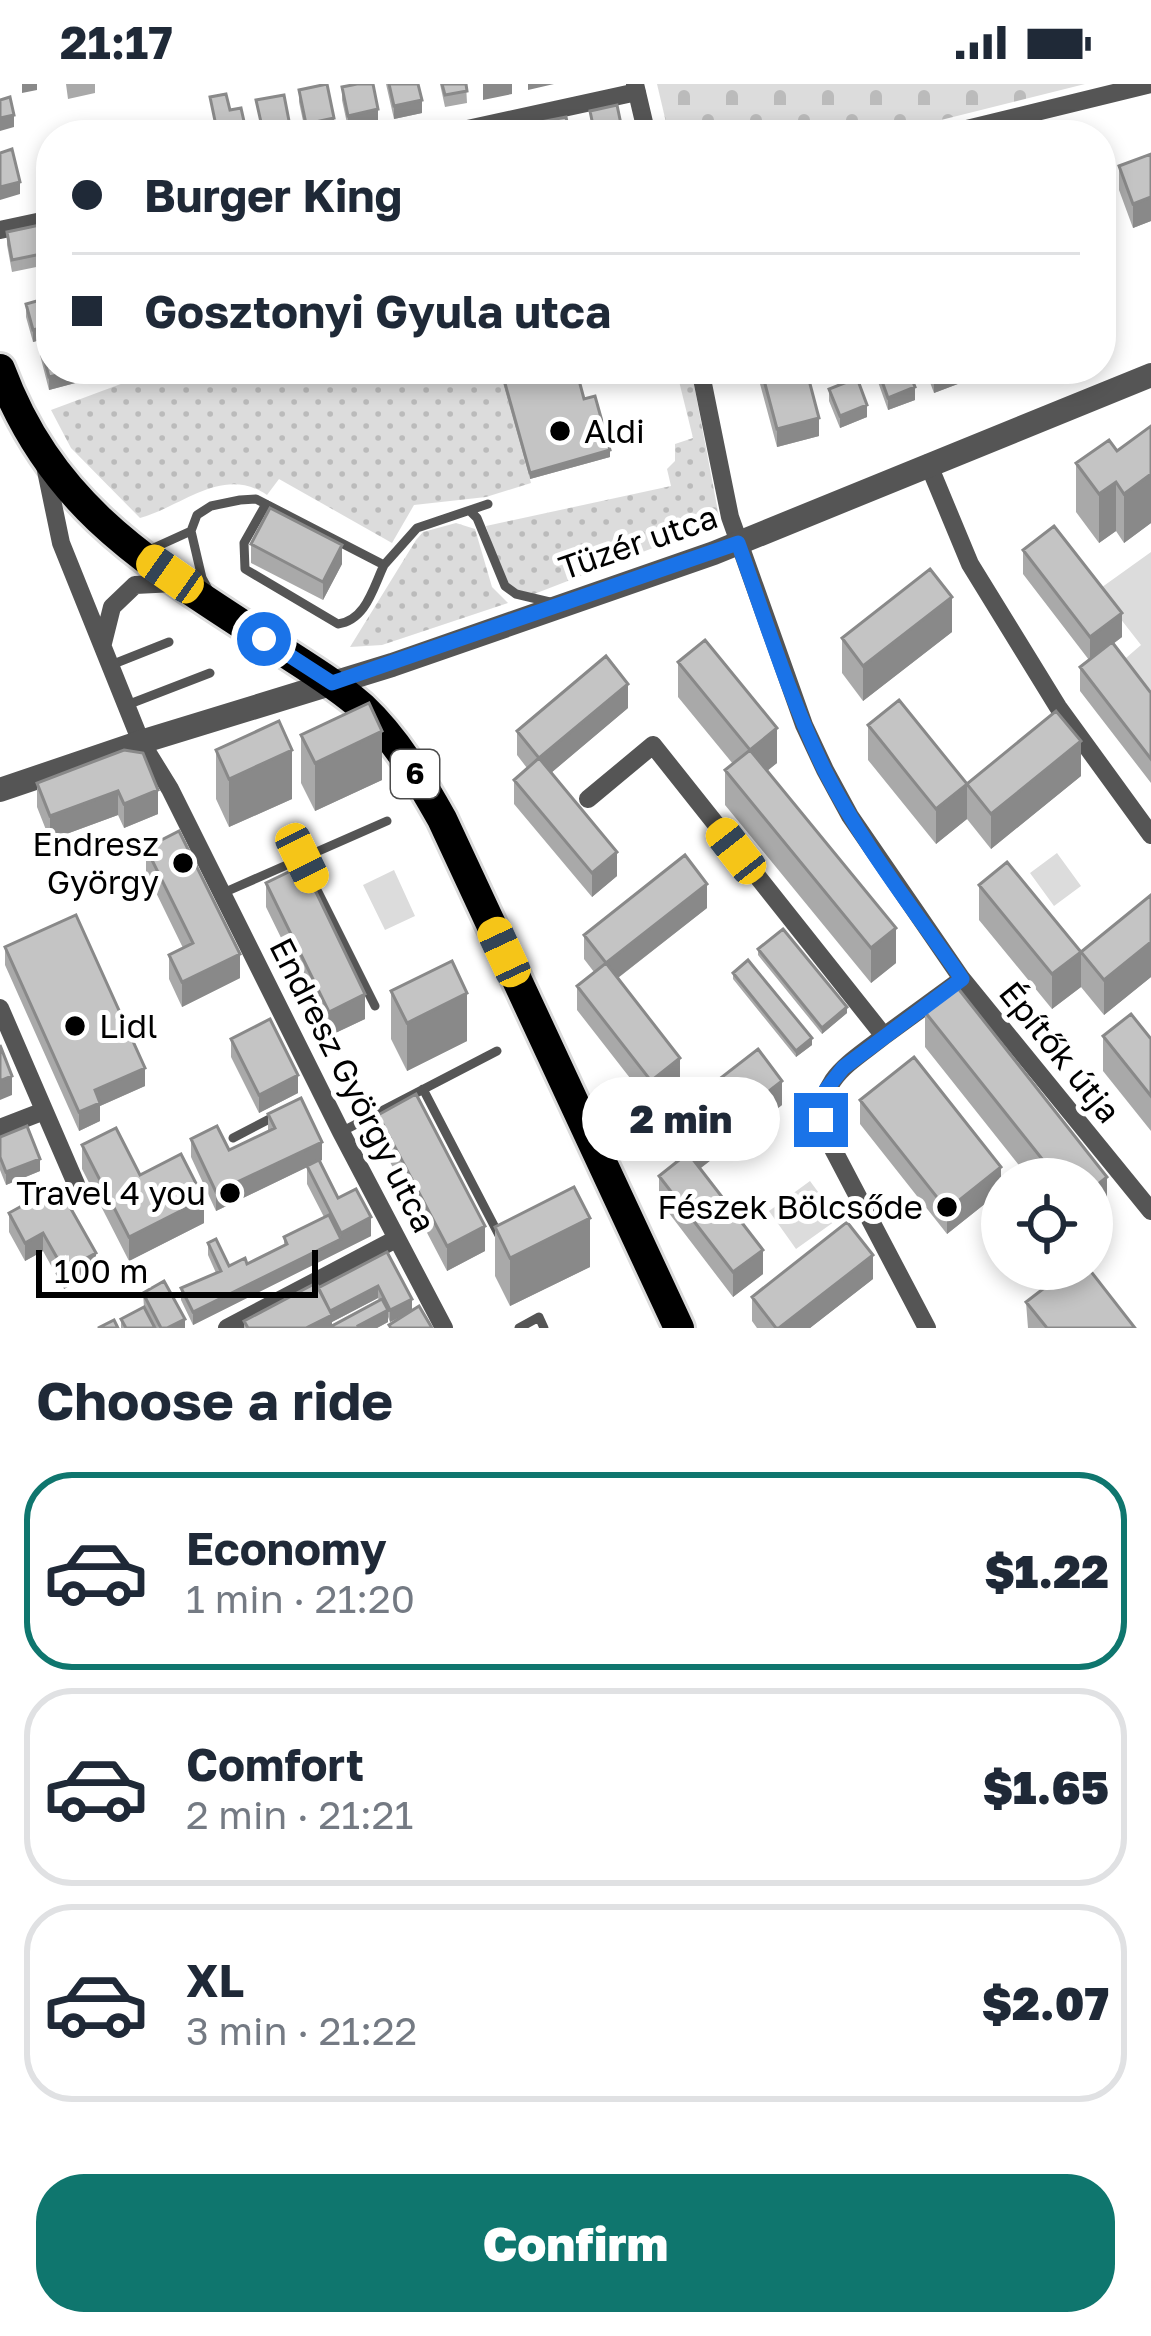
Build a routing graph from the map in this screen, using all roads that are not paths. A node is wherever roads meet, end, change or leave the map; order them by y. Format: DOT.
graph roads {
  1 [pos="1151,84"];
  2 [pos="636,88"];
  3 [pos="503,120"];
  4 [pos="643,120"];
  5 [pos="1003,120"];
  6 [pos="36,222"];
  7 [pos="0,230"];
  8 [pos="0,369"];
  9 [pos="1148,381"];
  10 [pos="703,384"];
  11 [pos="45,461"];
  12 [pos="928,463"];
  13 [pos="266,504"];
  14 [pos="488,505"];
  15 [pos="470,511"];
  16 [pos="191,531"];
  17 [pos="738,543"];
  18 [pos="141,554"];
  19 [pos="384,565"];
  20 [pos="185,584"];
  21 [pos="559,604"];
  22 [pos="227,614"];
  23 [pos="170,642"];
  24 [pos="103,643"];
  25 [pos="111,665"];
  26 [pos="210,673"];
  27 [pos="332,683"];
  28 [pos="127,705"];
  29 [pos="141,742"];
  30 [pos="0,790"];
  31 [pos="589,799"];
  32 [pos="387,821"];
  33 [pos="1151,835"];
  34 [pos="302,858"];
  35 [pos="223,893"];
  36 [pos="962,979"];
  37 [pos="375,1006"];
  38 [pos="0,1008"];
  39 [pos="884,1036"];
  40 [pos="496,1051"];
  41 [pos="423,1089"];
  42 [pos="294,1107"];
  43 [pos="44,1111"];
  44 [pos="0,1128"];
  45 [pos="341,1132"];
  46 [pos="233,1138"];
  47 [pos="76,1184"];
  48 [pos="1151,1211"];
  49 [pos="396,1239"];
  50 [pos="503,1244"];
  51 [pos="227,1328"];
  52 [pos="444,1328"];
  53 [pos="519,1328"];
  54 [pos="544,1328"];
  55 [pos="679,1328"];
  56 [pos="927,1328"];
  1 -- 5 [label="street"];
  2 -- 3 [label="street"];
  2 -- 4 [label="street"];
  6 -- 7 [label="street"];
  8 -- 11 [label="main road, 6"];
  9 -- 12 [label="street, Tüzér utca"];
  10 -- 17 [label="street, Építők útja"];
  11 -- 18 [label="main road, 6"];
  11 -- 24 [label="street, Endresz György utca"];
  12 -- 17 [label="street, Tüzér utca"];
  12 -- 33 [label="street"];
  13 -- 16 [label="lane"];
  13 -- 19 [label="lane"];
  13 -- 19 [label="lane"];
  14 -- 15 [label="lane"];
  15 -- 19 [label="lane"];
  15 -- 21 [label="lane"];
  16 -- 18 [label="lane"];
  16 -- 22 [label="lane"];
  17 -- 21 [label="street, Tüzér utca"];
  17 -- 36 [label="street, Építők útja"];
  18 -- 20 [label="main road, 6"];
  20 -- 22 [label="main road, 6"];
  20 -- 24 [label="street"];
  21 -- 27 [label="street, Tüzér utca"];
  22 -- 27 [label="main road, 6"];
  23 -- 25 [label="lane"];
  24 -- 25 [label="street, Endresz György utca"];
  25 -- 28 [label="street, Endresz György utca"];
  26 -- 28 [label="lane"];
  27 -- 29 [label="street, Tüzér utca"];
  27 -- 55 [label="main road, 6"];
  28 -- 29 [label="street, Endresz György utca"];
  29 -- 30 [label="street, Tüzér utca"];
  29 -- 35 [label="street, Endresz György utca"];
  31 -- 39 [label="street"];
  32 -- 34 [label="lane"];
  34 -- 35 [label="lane"];
  34 -- 37 [label="lane"];
  35 -- 45 [label="street, Endresz György utca"];
  36 -- 39 [label="street"];
  36 -- 48 [label="street, Építők útja"];
  38 -- 43 [label="street"];
  39 -- 56 [label="street"];
  40 -- 41 [label="lane"];
  41 -- 45 [label="lane"];
  41 -- 50 [label="lane"];
  42 -- 46 [label="lane"];
  43 -- 44 [label="street"];
  43 -- 47 [label="street"];
  45 -- 49 [label="street, Endresz György utca"];
  49 -- 51 [label="street"];
  49 -- 52 [label="street, Endresz György utca"];
  53 -- 54 [label="lane"];
}
